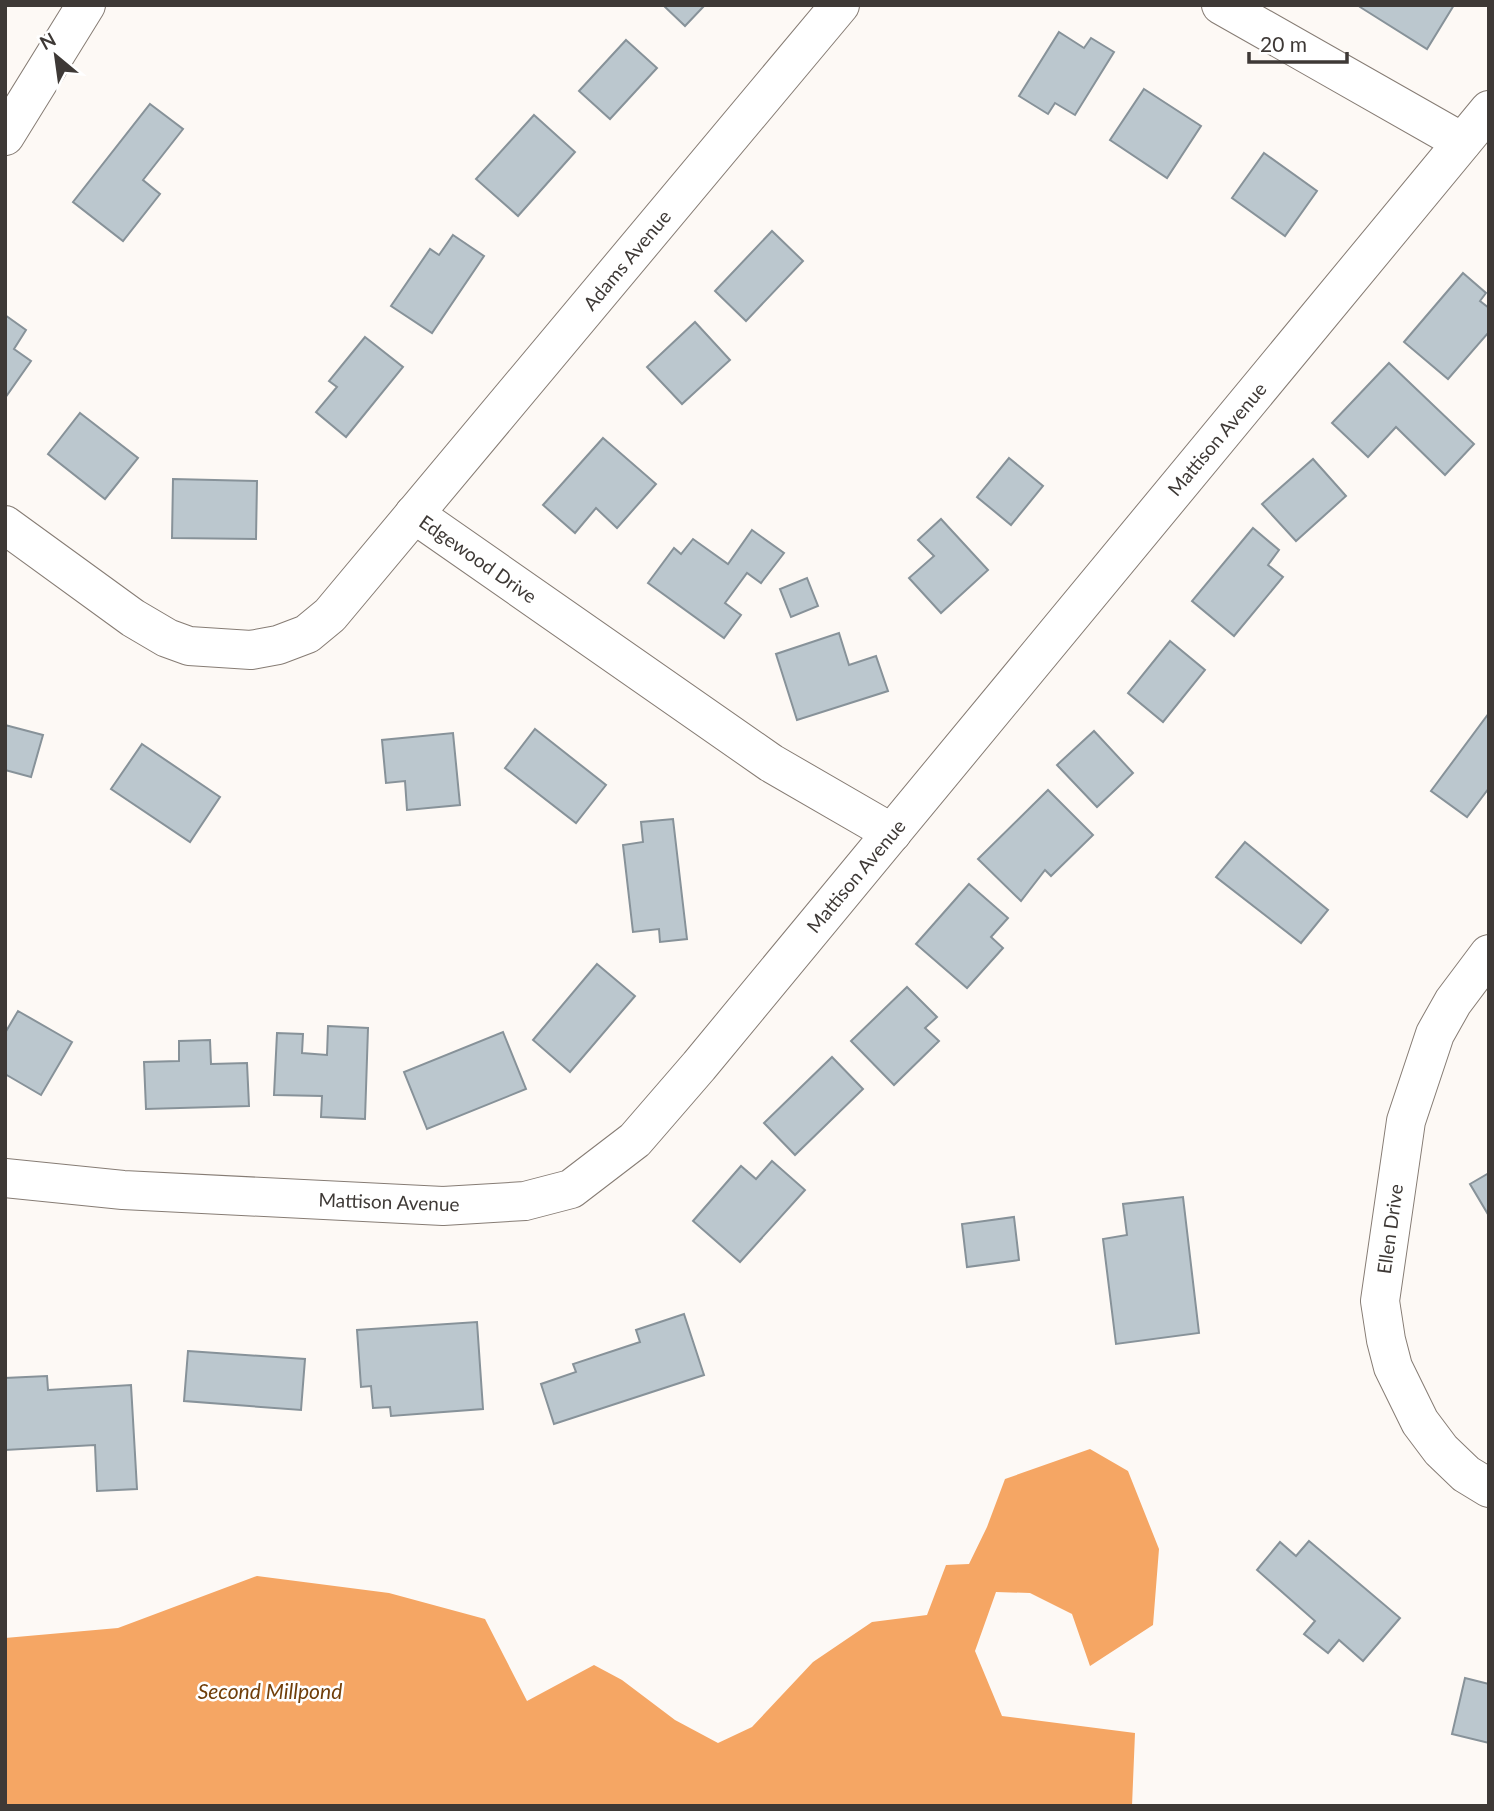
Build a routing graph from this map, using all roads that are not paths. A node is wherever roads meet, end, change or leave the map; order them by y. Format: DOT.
graph roads {
  1 [pos="86,5"];
  2 [pos="840,5"];
  3 [pos="1220,5"];
  4 [pos="1489,110"];
  5 [pos="5,136"];
  6 [pos="1462,142"];
  7 [pos="414,514"];
  8 [pos="5,525"];
  9 [pos="892,833"];
  10 [pos="1489,954"];
  11 [pos="5,1178"];
  12 [pos="1489,1488"];
  1 -- 5 [label="street"];
  2 -- 7 [label="street, Adams Avenue"];
  3 -- 6 [label="street"];
  4 -- 6 [label="street, Mattison Avenue"];
  6 -- 9 [label="street, Mattison Avenue"];
  7 -- 8 [label="street, Edgewood Drive"];
  7 -- 9 [label="street, Edgewood Drive"];
  9 -- 11 [label="street, Mattison Avenue"];
  10 -- 12 [label="street, Ellen Drive"];
}
